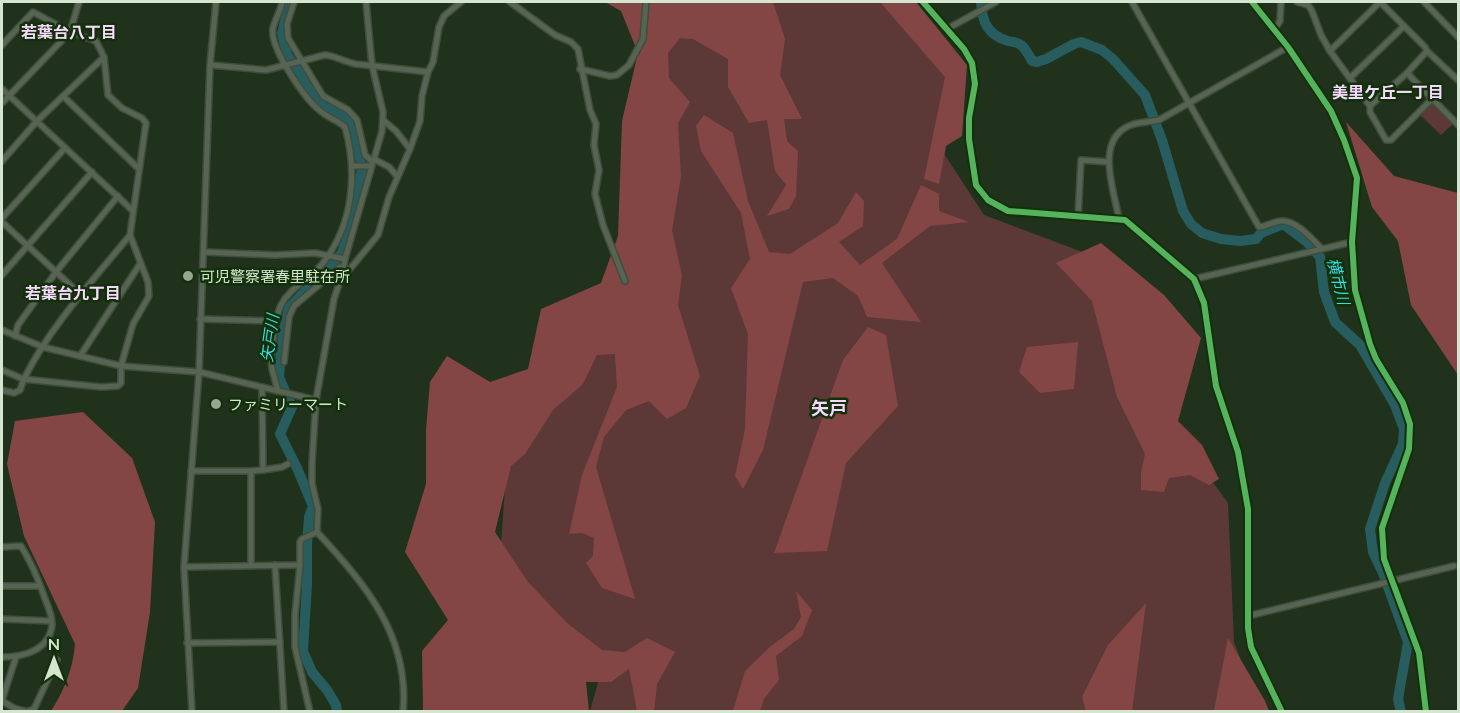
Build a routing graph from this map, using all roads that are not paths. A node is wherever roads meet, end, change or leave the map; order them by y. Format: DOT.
graph roads {
  1 [pos="79,2"];
  2 [pos="216,2"];
  3 [pos="282,2"];
  4 [pos="294,2"];
  5 [pos="366,2"];
  6 [pos="461,2"];
  7 [pos="510,2"];
  8 [pos="646,2"];
  9 [pos="923,2"];
  10 [pos="996,2"];
  11 [pos="1132,2"];
  12 [pos="1252,2"];
  13 [pos="1281,2"];
  14 [pos="1297,2"];
  15 [pos="1380,2"];
  16 [pos="1424,2"];
  17 [pos="1404,26"];
  18 [pos="947,29"];
  19 [pos="1274,30"];
  20 [pos="70,32"];
  21 [pos="1458,37"];
  22 [pos="2,45"];
  23 [pos="1288,47"];
  24 [pos="1330,51"];
  25 [pos="1427,51"];
  26 [pos="104,57"];
  27 [pos="300,61"];
  28 [pos="210,65"];
  29 [pos="285,65"];
  30 [pos="372,65"];
  31 [pos="580,69"];
  32 [pos="428,72"];
  33 [pos="1407,73"];
  34 [pos="1351,77"];
  35 [pos="1458,80"];
  36 [pos="2,89"];
  37 [pos="9,95"];
  38 [pos="63,96"];
  39 [pos="1432,99"];
  40 [pos="1189,103"];
  41 [pos="2,104"];
  42 [pos="1370,106"];
  43 [pos="383,120"];
  44 [pos="37,121"];
  45 [pos="1458,123"];
  46 [pos="65,148"];
  47 [pos="410,149"];
  48 [pos="2,161"];
  49 [pos="372,162"];
  50 [pos="1109,162"];
  51 [pos="353,166"];
  52 [pos="139,169"];
  53 [pos="92,172"];
  54 [pos="397,176"];
  55 [pos="118,196"];
  56 [pos="132,210"];
  57 [pos="1078,217"];
  58 [pos="2,218"];
  59 [pos="1119,219"];
  60 [pos="2,222"];
  61 [pos="130,235"];
  62 [pos="1352,242"];
  63 [pos="27,246"];
  64 [pos="1321,248"];
  65 [pos="204,252"];
  66 [pos="328,255"];
  67 [pos="345,259"];
  68 [pos="140,264"];
  69 [pos="343,268"];
  70 [pos="56,272"];
  71 [pos="2,275"];
  72 [pos="342,275"];
  73 [pos="1194,279"];
  74 [pos="625,281"];
  75 [pos="81,295"];
  76 [pos="200,319"];
  77 [pos="276,321"];
  78 [pos="2,330"];
  79 [pos="15,336"];
  80 [pos="43,347"];
  81 [pos="80,356"];
  82 [pos="284,362"];
  83 [pos="121,366"];
  84 [pos="2,370"];
  85 [pos="199,372"];
  86 [pos="23,379"];
  87 [pos="262,387"];
  88 [pos="2,390"];
  89 [pos="278,391"];
  90 [pos="316,400"];
  91 [pos="288,464"];
  92 [pos="263,470"];
  93 [pos="191,471"];
  94 [pos="251,471"];
  95 [pos="317,532"];
  96 [pos="2,547"];
  97 [pos="251,565"];
  98 [pos="275,565"];
  99 [pos="300,565"];
  100 [pos="1454,566"];
  101 [pos="184,567"];
  102 [pos="1392,582"];
  103 [pos="2,585"];
  104 [pos="40,586"];
  105 [pos="1248,616"];
  106 [pos="2,619"];
  107 [pos="51,621"];
  108 [pos="280,642"];
  109 [pos="187,643"];
  110 [pos="2,657"];
  111 [pos="16,657"];
  112 [pos="57,660"];
  113 [pos="3,691"];
  114 [pos="2,701"];
  115 [pos="28,711"];
  116 [pos="192,711"];
  117 [pos="284,711"];
  118 [pos="310,711"];
  119 [pos="403,711"];
  120 [pos="1282,711"];
  121 [pos="1426,711"];
  1 -- 20 [label="street"];
  2 -- 28 [label="street"];
  3 -- 29 [label="street"];
  4 -- 27 [label="street"];
  5 -- 30 [label="street"];
  6 -- 32 [label="street"];
  7 -- 31 [label="street"];
  8 -- 31 [label="street"];
  9 -- 18 [label="street"];
  10 -- 18 [label="street"];
  11 -- 40 [label="street"];
  12 -- 19 [label="street"];
  13 -- 19 [label="street"];
  14 -- 24 [label="street"];
  15 -- 17 [label="street"];
  15 -- 24 [label="street"];
  16 -- 21 [label="street"];
  17 -- 25 [label="street"];
  17 -- 34 [label="street"];
  18 -- 57 [label="street"];
  19 -- 23 [label="street"];
  20 -- 22 [label="street"];
  20 -- 26 [label="street"];
  20 -- 37 [label="street"];
  23 -- 40 [label="street"];
  23 -- 62 [label="street"];
  24 -- 34 [label="street"];
  25 -- 33 [label="street"];
  25 -- 35 [label="street"];
  26 -- 38 [label="street"];
  26 -- 52 [label="street"];
  27 -- 29 [label="street"];
  27 -- 30 [label="street"];
  27 -- 49 [label="street"];
  28 -- 29 [label="street"];
  28 -- 65 [label="street"];
  29 -- 51 [label="street"];
  30 -- 32 [label="street"];
  30 -- 43 [label="street"];
  31 -- 74 [label="street"];
  32 -- 47 [label="street"];
  33 -- 39 [label="street"];
  33 -- 42 [label="street"];
  34 -- 42 [label="street"];
  36 -- 37 [label="street"];
  37 -- 41 [label="street"];
  37 -- 44 [label="street"];
  38 -- 44 [label="street"];
  38 -- 52 [label="street"];
  39 -- 42 [label="street"];
  39 -- 45 [label="street"];
  40 -- 50 [label="street"];
  40 -- 64 [label="street"];
  43 -- 47 [label="street"];
  43 -- 49 [label="street"];
  44 -- 46 [label="street"];
  44 -- 48 [label="street"];
  46 -- 53 [label="street"];
  46 -- 58 [label="street"];
  47 -- 54 [label="street"];
  49 -- 51 [label="street"];
  49 -- 54 [label="street"];
  49 -- 67 [label="street"];
  50 -- 57 [label="street"];
  50 -- 59 [label="street"];
  51 -- 66 [label="street"];
  52 -- 56 [label="street"];
  53 -- 55 [label="street"];
  53 -- 63 [label="street"];
  54 -- 72 [label="street"];
  55 -- 56 [label="street"];
  55 -- 70 [label="street"];
  56 -- 61 [label="street"];
  57 -- 59 [label="street"];
  59 -- 73 [label="street"];
  60 -- 63 [label="street"];
  61 -- 68 [label="street"];
  61 -- 75 [label="street"];
  62 -- 64 [label="street"];
  62 -- 102 [label="street"];
  63 -- 70 [label="street"];
  63 -- 71 [label="street"];
  64 -- 73 [label="street"];
  65 -- 66 [label="street"];
  65 -- 76 [label="street"];
  66 -- 67 [label="street"];
  66 -- 77 [label="street"];
  67 -- 69 [label="street"];
  68 -- 81 [label="street"];
  68 -- 83 [label="street"];
  69 -- 72 [label="street"];
  69 -- 82 [label="street"];
  70 -- 75 [label="street"];
  70 -- 79 [label="street"];
  72 -- 90 [label="street"];
  73 -- 105 [label="street"];
  75 -- 80 [label="street"];
  76 -- 77 [label="street"];
  76 -- 85 [label="street"];
  77 -- 89 [label="street"];
  78 -- 79 [label="street"];
  79 -- 80 [label="street"];
  80 -- 81 [label="street"];
  80 -- 86 [label="street"];
  81 -- 83 [label="street"];
  83 -- 85 [label="street"];
  83 -- 86 [label="street"];
  84 -- 86 [label="street"];
  85 -- 87 [label="street"];
  85 -- 93 [label="street"];
  86 -- 88 [label="street"];
  87 -- 89 [label="street"];
  87 -- 92 [label="street"];
  89 -- 90 [label="street"];
  90 -- 95 [label="street"];
  91 -- 92 [label="street"];
  92 -- 94 [label="street"];
  93 -- 94 [label="street"];
  93 -- 101 [label="street"];
  94 -- 97 [label="street"];
  95 -- 99 [label="street"];
  95 -- 119 [label="street"];
  96 -- 104 [label="street"];
  97 -- 98 [label="street"];
  97 -- 101 [label="street"];
  98 -- 99 [label="street"];
  98 -- 108 [label="street"];
  99 -- 118 [label="street"];
  100 -- 102 [label="street"];
  101 -- 109 [label="street"];
  102 -- 105 [label="street"];
  102 -- 121 [label="street"];
  103 -- 104 [label="street"];
  104 -- 107 [label="street"];
  105 -- 120 [label="street"];
  106 -- 107 [label="street"];
  107 -- 111 [label="street"];
  108 -- 109 [label="street"];
  108 -- 117 [label="street"];
  109 -- 116 [label="street"];
  110 -- 111 [label="street"];
  111 -- 113 [label="street"];
  112 -- 115 [label="street"];
  113 -- 114 [label="street"];
  114 -- 115 [label="street"];
}
